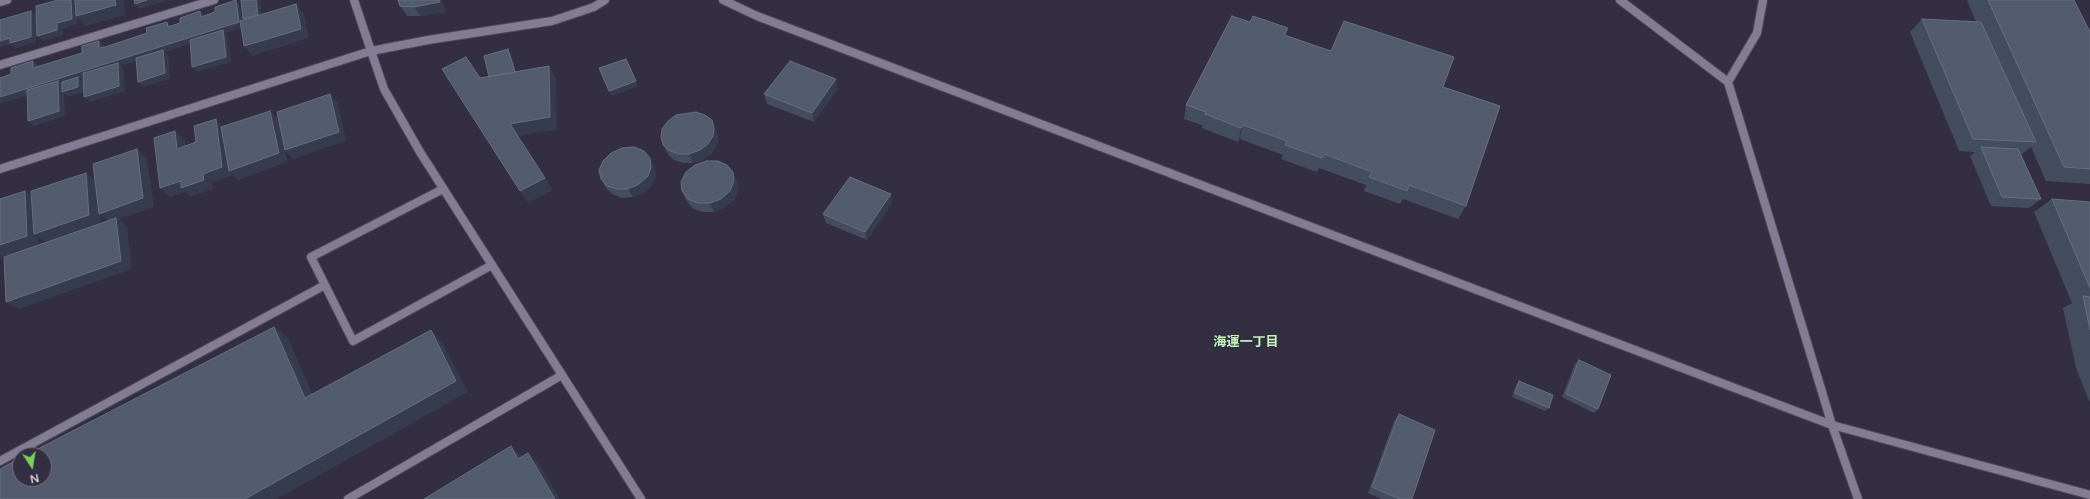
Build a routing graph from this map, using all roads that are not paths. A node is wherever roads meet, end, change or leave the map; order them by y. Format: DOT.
graph roads {
  1 [pos="7,0"];
  2 [pos="214,0"];
  3 [pos="354,0"];
  4 [pos="605,0"];
  5 [pos="723,0"];
  6 [pos="1620,0"];
  7 [pos="1763,0"];
  8 [pos="0,2"];
  9 [pos="371,51"];
  10 [pos="0,65"];
  11 [pos="1728,82"];
  12 [pos="0,169"];
  13 [pos="443,189"];
  14 [pos="492,265"];
  15 [pos="325,285"];
  16 [pos="562,375"];
  17 [pos="1832,426"];
  18 [pos="0,461"];
  19 [pos="2090,495"];
  20 [pos="348,499"];
  21 [pos="641,499"];
  22 [pos="1858,499"];
  1 -- 8 [label="street"];
  2 -- 10 [label="street"];
  3 -- 9 [label="street"];
  4 -- 9 [label="street"];
  5 -- 17 [label="street"];
  6 -- 11 [label="street"];
  7 -- 11 [label="street"];
  9 -- 12 [label="street"];
  9 -- 13 [label="street"];
  11 -- 17 [label="street"];
  13 -- 14 [label="street"];
  13 -- 15 [label="street"];
  14 -- 15 [label="street"];
  14 -- 16 [label="street"];
  15 -- 18 [label="street"];
  16 -- 20 [label="street"];
  16 -- 21 [label="street"];
  17 -- 19 [label="street"];
  17 -- 22 [label="street"];
}
